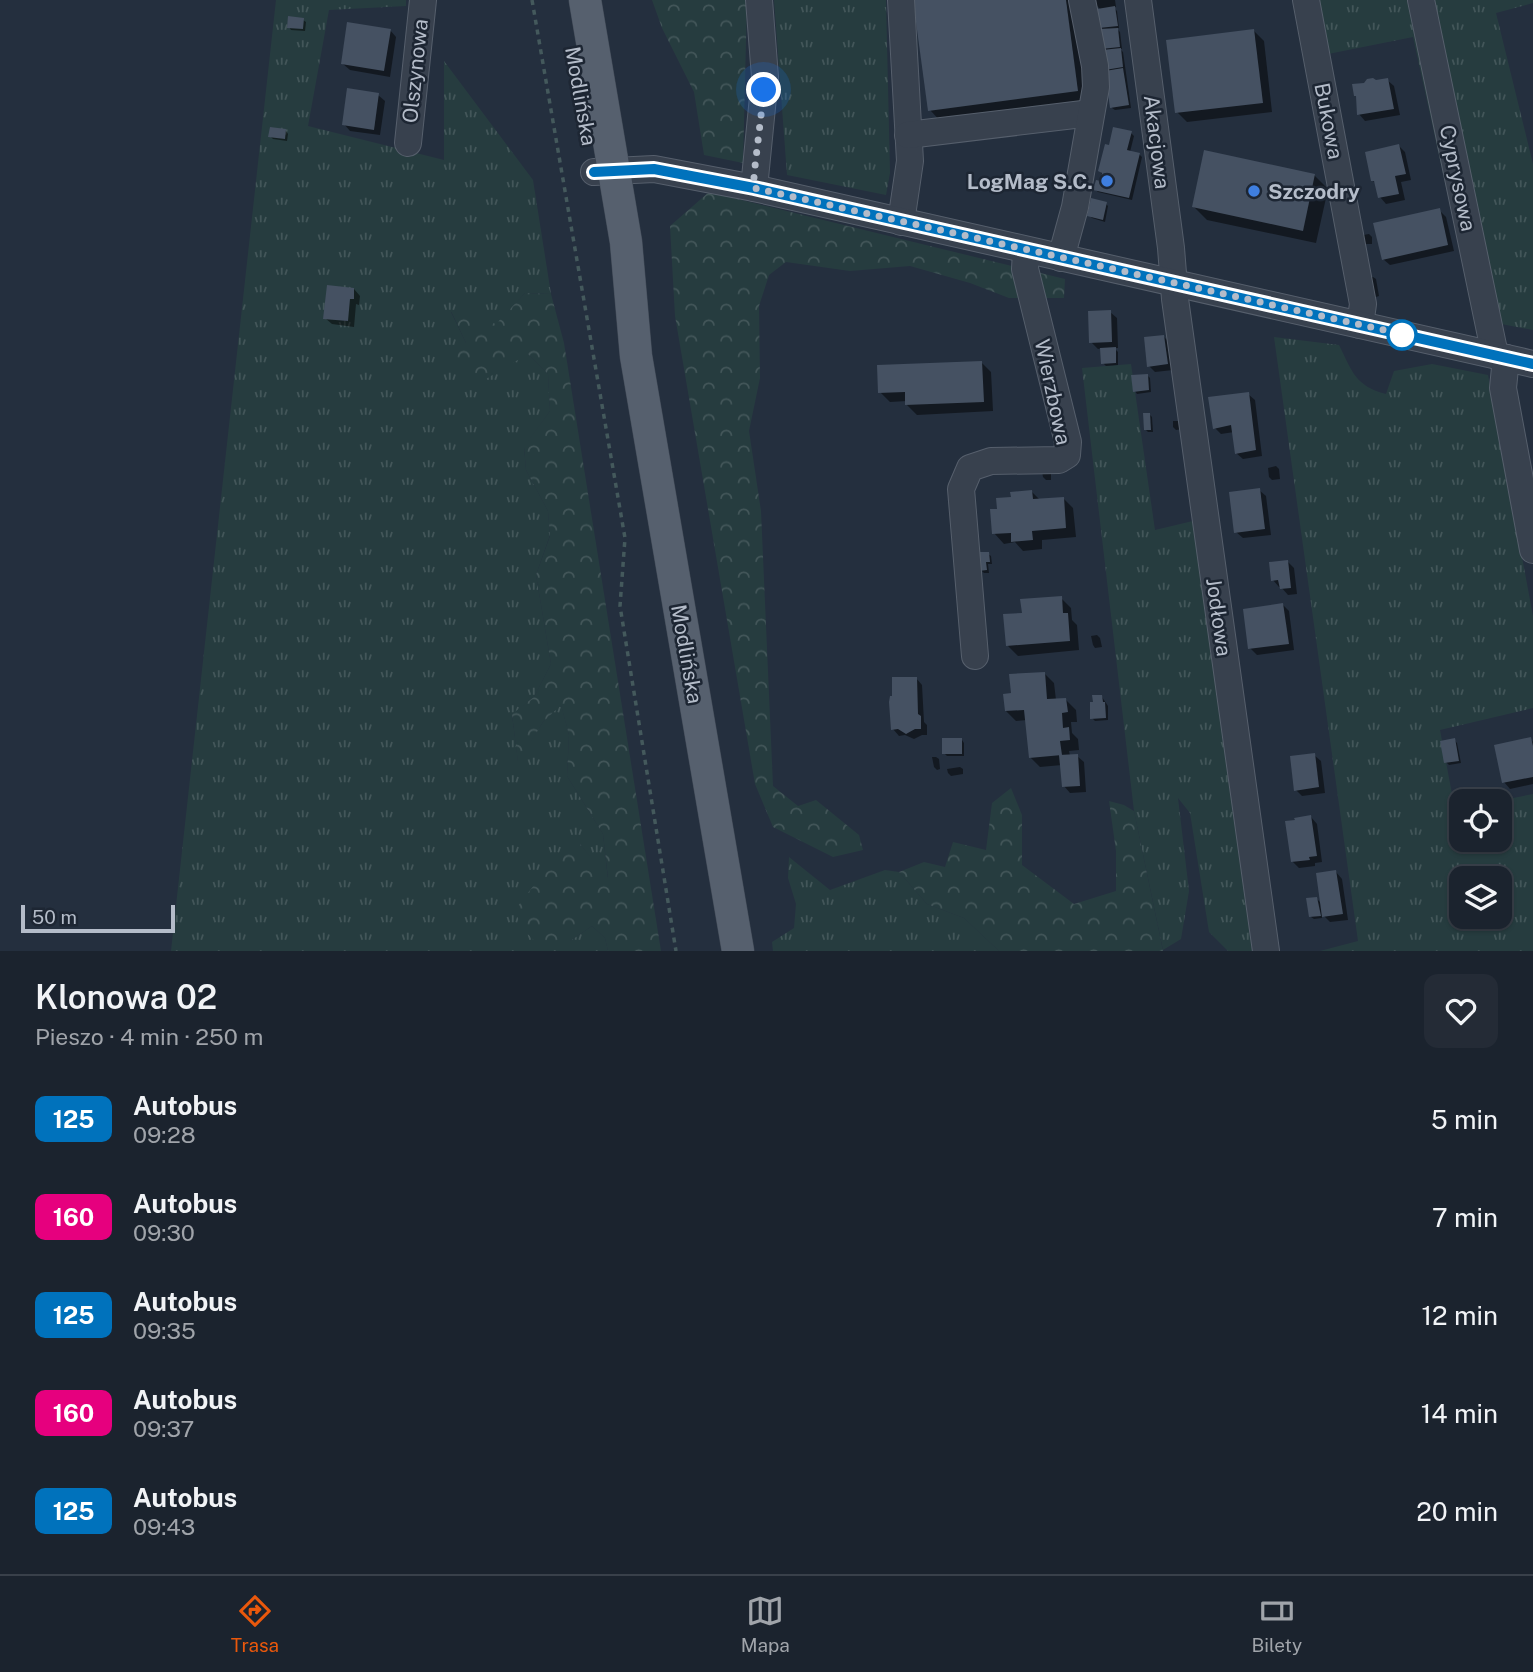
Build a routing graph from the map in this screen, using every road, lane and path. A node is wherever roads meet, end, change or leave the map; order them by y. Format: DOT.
graph roads {
  1 [pos="423,0"];
  2 [pos="532,0"];
  3 [pos="565,0"];
  4 [pos="585,0"];
  5 [pos="759,0"];
  6 [pos="901,0"];
  7 [pos="1082,0"];
  8 [pos="1138,0"];
  9 [pos="1306,0"];
  10 [pos="1421,0"];
  11 [pos="1091,113"];
  12 [pos="908,135"];
  13 [pos="408,143"];
  14 [pos="604,171"];
  15 [pos="754,188"];
  16 [pos="901,222"];
  17 [pos="1027,251"];
  18 [pos="1061,258"];
  19 [pos="1173,283"];
  20 [pos="1360,325"];
  21 [pos="1501,356"];
  22 [pos="1533,364"];
  23 [pos="1533,550"];
  24 [pos="975,656"];
  25 [pos="676,951"];
  26 [pos="738,951"];
  27 [pos="1266,951"];
  1 -- 13 [label="street, Olszynowa"];
  2 -- 25 [label="path"];
  3 -- 14 [label="main road, Modlińska"];
  4 -- 14 [label="main road, Modlińska"];
  5 -- 15 [label="street"];
  6 -- 12 [label="street"];
  7 -- 11 [label="street"];
  8 -- 19 [label="street, Akacjowa"];
  9 -- 20 [label="street, Bukowa"];
  10 -- 21 [label="street, Cyprysowa"];
  11 -- 12 [label="street"];
  11 -- 18 [label="street"];
  12 -- 16 [label="street"];
  14 -- 15 [label="street"];
  14 -- 26 [label="main road, Modlińska"];
  15 -- 16 [label="street"];
  16 -- 17 [label="street"];
  17 -- 18 [label="street"];
  17 -- 24 [label="street, Wierzbowa"];
  18 -- 19 [label="street"];
  19 -- 20 [label="street"];
  19 -- 27 [label="street, Jodłowa"];
  20 -- 21 [label="street"];
  21 -- 22 [label="street"];
  21 -- 23 [label="street, Cyprysowa"];
}
